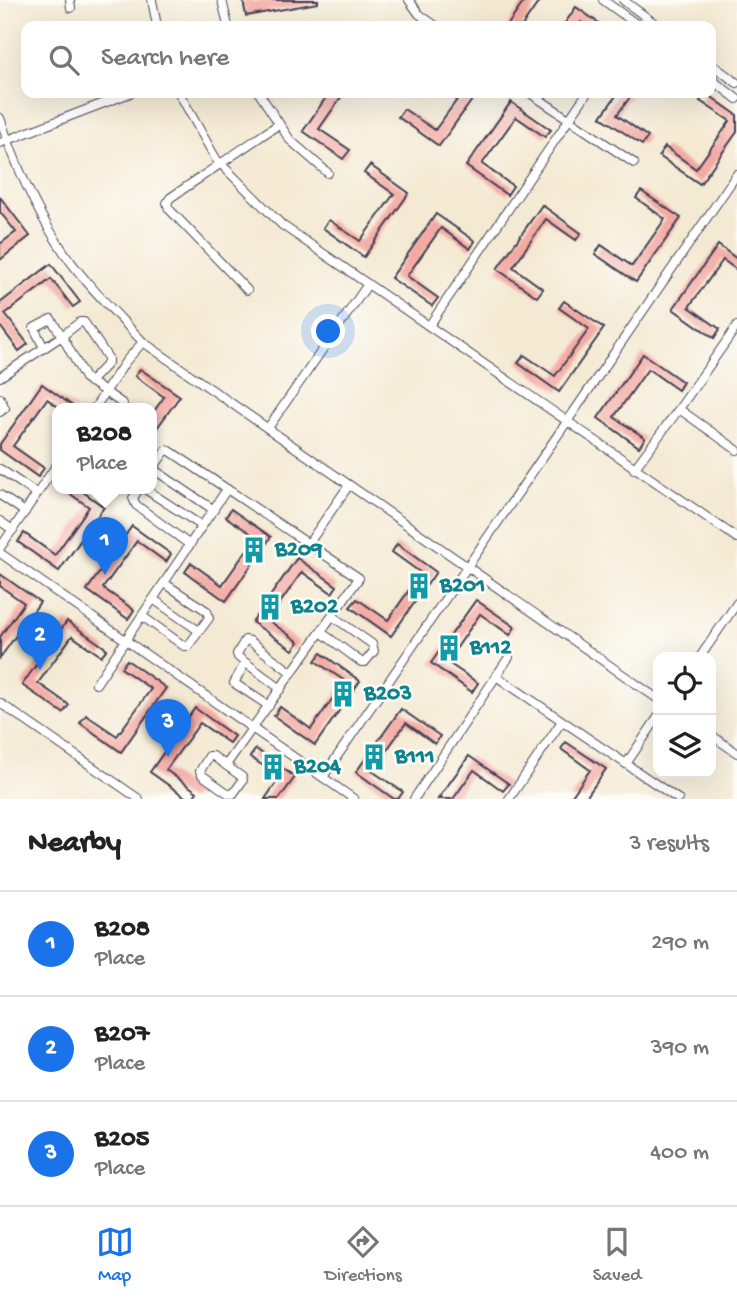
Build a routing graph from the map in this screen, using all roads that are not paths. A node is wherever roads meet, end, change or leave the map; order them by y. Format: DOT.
graph roads {
  1 [pos="152,0"];
  2 [pos="222,0"];
  3 [pos="409,0"];
  4 [pos="603,0"];
  5 [pos="623,0"];
  6 [pos="156,21"];
  7 [pos="227,21"];
  8 [pos="429,21"];
  9 [pos="632,21"];
  10 [pos="651,21"];
  11 [pos="716,68"];
  12 [pos="716,83"];
  13 [pos="737,83"];
  14 [pos="117,98"];
  15 [pos="182,98"];
  16 [pos="262,98"];
  17 [pos="537,98"];
  18 [pos="584,98"];
  19 [pos="737,99"];
  20 [pos="0,118"];
  21 [pos="569,120"];
  22 [pos="279,124"];
  23 [pos="4,141"];
  24 [pos="220,163"];
  25 [pos="634,163"];
  26 [pos="328,173"];
  27 [pos="737,174"];
  28 [pos="368,284"];
  29 [pos="247,290"];
  30 [pos="429,326"];
  31 [pos="737,326"];
  32 [pos="62,336"];
  33 [pos="143,342"];
  34 [pos="44,348"];
  35 [pos="0,362"];
  36 [pos="4,375"];
  37 [pos="90,382"];
  38 [pos="105,392"];
  39 [pos="0,398"];
  40 [pos="98,403"];
  41 [pos="121,403"];
  42 [pos="678,409"];
  43 [pos="0,412"];
  44 [pos="566,420"];
  45 [pos="268,428"];
  46 [pos="737,450"];
  47 [pos="157,463"];
  48 [pos="0,469"];
  49 [pos="635,469"];
  50 [pos="52,472"];
  51 [pos="157,472"];
  52 [pos="349,485"];
  53 [pos="227,489"];
  54 [pos="37,494"];
  55 [pos="136,494"];
  56 [pos="153,494"];
  57 [pos="0,495"];
  58 [pos="214,510"];
  59 [pos="25,512"];
  60 [pos="0,521"];
  61 [pos="202,526"];
  62 [pos="13,530"];
  63 [pos="737,538"];
  64 [pos="309,543"];
  65 [pos="190,545"];
  66 [pos="0,551"];
  67 [pos="466,566"];
  68 [pos="164,583"];
  69 [pos="153,599"];
  70 [pos="737,603"];
  71 [pos="142,616"];
  72 [pos="332,616"];
  73 [pos="199,631"];
  74 [pos="321,632"];
  75 [pos="125,640"];
  76 [pos="703,652"];
  77 [pos="509,657"];
  78 [pos="245,663"];
  79 [pos="292,673"];
  80 [pos="496,676"];
  81 [pos="96,684"];
  82 [pos="281,689"];
  83 [pos="653,696"];
  84 [pos="0,703"];
  85 [pos="269,706"];
  86 [pos="562,721"];
  87 [pos="653,724"];
  88 [pos="253,729"];
  89 [pos="716,738"];
  90 [pos="737,753"];
  91 [pos="626,764"];
  92 [pos="226,765"];
  93 [pos="323,777"];
  94 [pos="139,799"];
  95 [pos="354,799"];
  96 [pos="414,799"];
  97 [pos="509,799"];
  98 [pos="678,799"];
  1 -- 6 [label="street"];
  2 -- 7 [label="street"];
  3 -- 8 [label="street"];
  4 -- 9 [label="street"];
  5 -- 10 [label="street"];
  11 -- 13 [label="street"];
  12 -- 19 [label="street"];
  14 -- 23 [label="street"];
  15 -- 24 [label="street"];
  16 -- 22 [label="street"];
  17 -- 21 [label="street"];
  18 -- 21 [label="street"];
  20 -- 23 [label="street"];
  21 -- 25 [label="street"];
  21 -- 30 [label="street"];
  22 -- 24 [label="street"];
  22 -- 26 [label="street"];
  23 -- 33 [label="street"];
  24 -- 28 [label="street"];
  24 -- 29 [label="street"];
  27 -- 44 [label="street"];
  28 -- 30 [label="street"];
  28 -- 45 [label="street"];
  30 -- 44 [label="street"];
  31 -- 42 [label="street"];
  32 -- 34 [label="street"];
  32 -- 34 [label="street"];
  32 -- 37 [label="street"];
  32 -- 37 [label="street"];
  33 -- 38 [label="street"];
  33 -- 45 [label="street"];
  34 -- 36 [label="street"];
  35 -- 36 [label="street"];
  37 -- 38 [label="street"];
  38 -- 40 [label="street"];
  38 -- 41 [label="street"];
  39 -- 43 [label="street"];
  42 -- 46 [label="street"];
  42 -- 49 [label="street"];
  44 -- 49 [label="street"];
  44 -- 67 [label="street"];
  45 -- 52 [label="street"];
  47 -- 53 [label="street"];
  48 -- 54 [label="street"];
  49 -- 63 [label="street"];
  50 -- 54 [label="street"];
  51 -- 58 [label="street"];
  52 -- 64 [label="street"];
  52 -- 67 [label="street"];
  53 -- 58 [label="street"];
  53 -- 64 [label="street"];
  54 -- 59 [label="street"];
  55 -- 65 [label="street"];
  56 -- 61 [label="street"];
  57 -- 59 [label="street"];
  58 -- 61 [label="street"];
  59 -- 62 [label="street"];
  60 -- 62 [label="street"];
  61 -- 65 [label="street"];
  62 -- 66 [label="street"];
  64 -- 72 [label="street"];
  65 -- 68 [label="street"];
  66 -- 75 [label="street"];
  67 -- 83 [label="street"];
  67 -- 93 [label="street"];
  68 -- 69 [label="street"];
  68 -- 73 [label="street"];
  69 -- 71 [label="street"];
  69 -- 73 [label="street"];
  70 -- 76 [label="street"];
  71 -- 73 [label="street"];
  71 -- 75 [label="street"];
  72 -- 74 [label="street"];
  72 -- 74 [label="street"];
  74 -- 79 [label="street"];
  75 -- 81 [label="street"];
  75 -- 88 [label="street"];
  77 -- 80 [label="street"];
  78 -- 79 [label="street"];
  78 -- 82 [label="street"];
  78 -- 85 [label="street"];
  79 -- 82 [label="street"];
  80 -- 86 [label="street"];
  80 -- 96 [label="street"];
  82 -- 85 [label="street"];
  84 -- 94 [label="street"];
  85 -- 88 [label="street"];
  86 -- 91 [label="street"];
  86 -- 97 [label="street"];
  87 -- 91 [label="street"];
  88 -- 92 [label="street"];
  88 -- 93 [label="street"];
  89 -- 90 [label="street"];
  91 -- 98 [label="street"];
  92 -- 92 [label="street"];
  93 -- 95 [label="street"];
}
